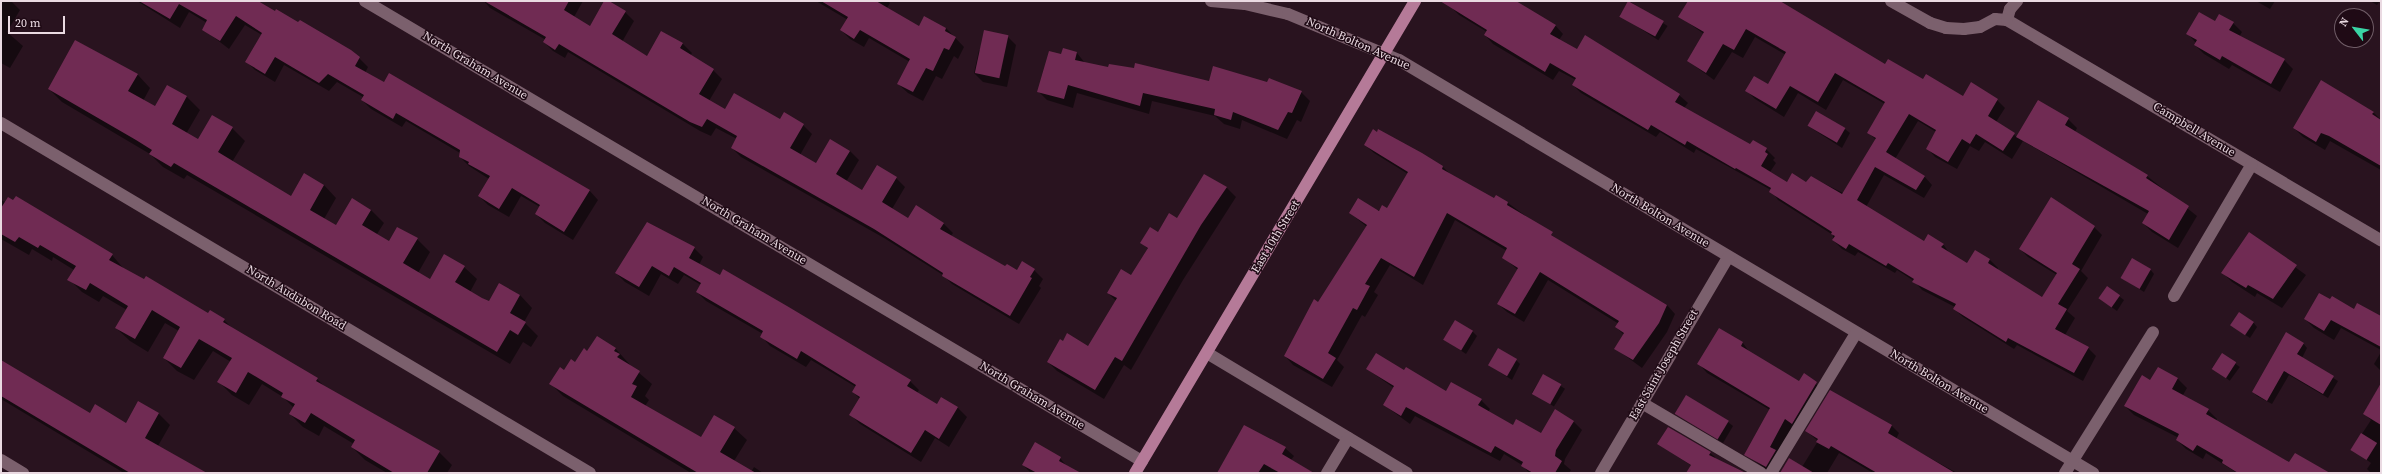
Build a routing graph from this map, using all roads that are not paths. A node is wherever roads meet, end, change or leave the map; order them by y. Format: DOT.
graph roads {
  1 [pos="365,1"];
  2 [pos="1211,1"];
  3 [pos="1415,1"];
  4 [pos="1891,1"];
  5 [pos="2017,1"];
  6 [pos="2007,20"];
  7 [pos="1384,54"];
  8 [pos="1,123"];
  9 [pos="2252,164"];
  10 [pos="2381,240"];
  11 [pos="1728,257"];
  12 [pos="2174,296"];
  13 [pos="2153,332"];
  14 [pos="1856,333"];
  15 [pos="1207,353"];
  16 [pos="1642,403"];
  17 [pos="1348,438"];
  18 [pos="1,460"];
  19 [pos="1142,461"];
  20 [pos="2072,461"];
  21 [pos="23,473"];
  22 [pos="590,473"];
  23 [pos="1135,473"];
  24 [pos="1327,473"];
  25 [pos="1407,473"];
  26 [pos="1601,473"];
  27 [pos="1760,473"];
  28 [pos="1771,473"];
  29 [pos="2065,473"];
  30 [pos="2093,473"];
  1 -- 19 [label="street, North Graham Avenue"];
  2 -- 7 [label="street, North Bolton Avenue"];
  3 -- 7 [label="main road, East 10th Street"];
  4 -- 6 [label="street"];
  5 -- 6 [label="street"];
  6 -- 9 [label="street, Campbell Avenue"];
  7 -- 11 [label="street, North Bolton Avenue"];
  7 -- 15 [label="main road, East 10th Street"];
  8 -- 22 [label="street, North Audubon Road"];
  9 -- 10 [label="street, Campbell Avenue"];
  9 -- 12 [label="street"];
  11 -- 14 [label="street, North Bolton Avenue"];
  11 -- 16 [label="street, East Saint Joseph Street"];
  13 -- 20 [label="street"];
  14 -- 20 [label="street, North Bolton Avenue"];
  14 -- 28 [label="street"];
  15 -- 17 [label="street"];
  15 -- 19 [label="main road, East 10th Street"];
  16 -- 26 [label="street, East Saint Joseph Street"];
  16 -- 27 [label="street"];
  17 -- 24 [label="street"];
  17 -- 25 [label="street"];
  18 -- 21 [label="street"];
  19 -- 23 [label="main road, East 10th Street"];
  20 -- 29 [label="street"];
  20 -- 30 [label="street, North Bolton Avenue"];
}
